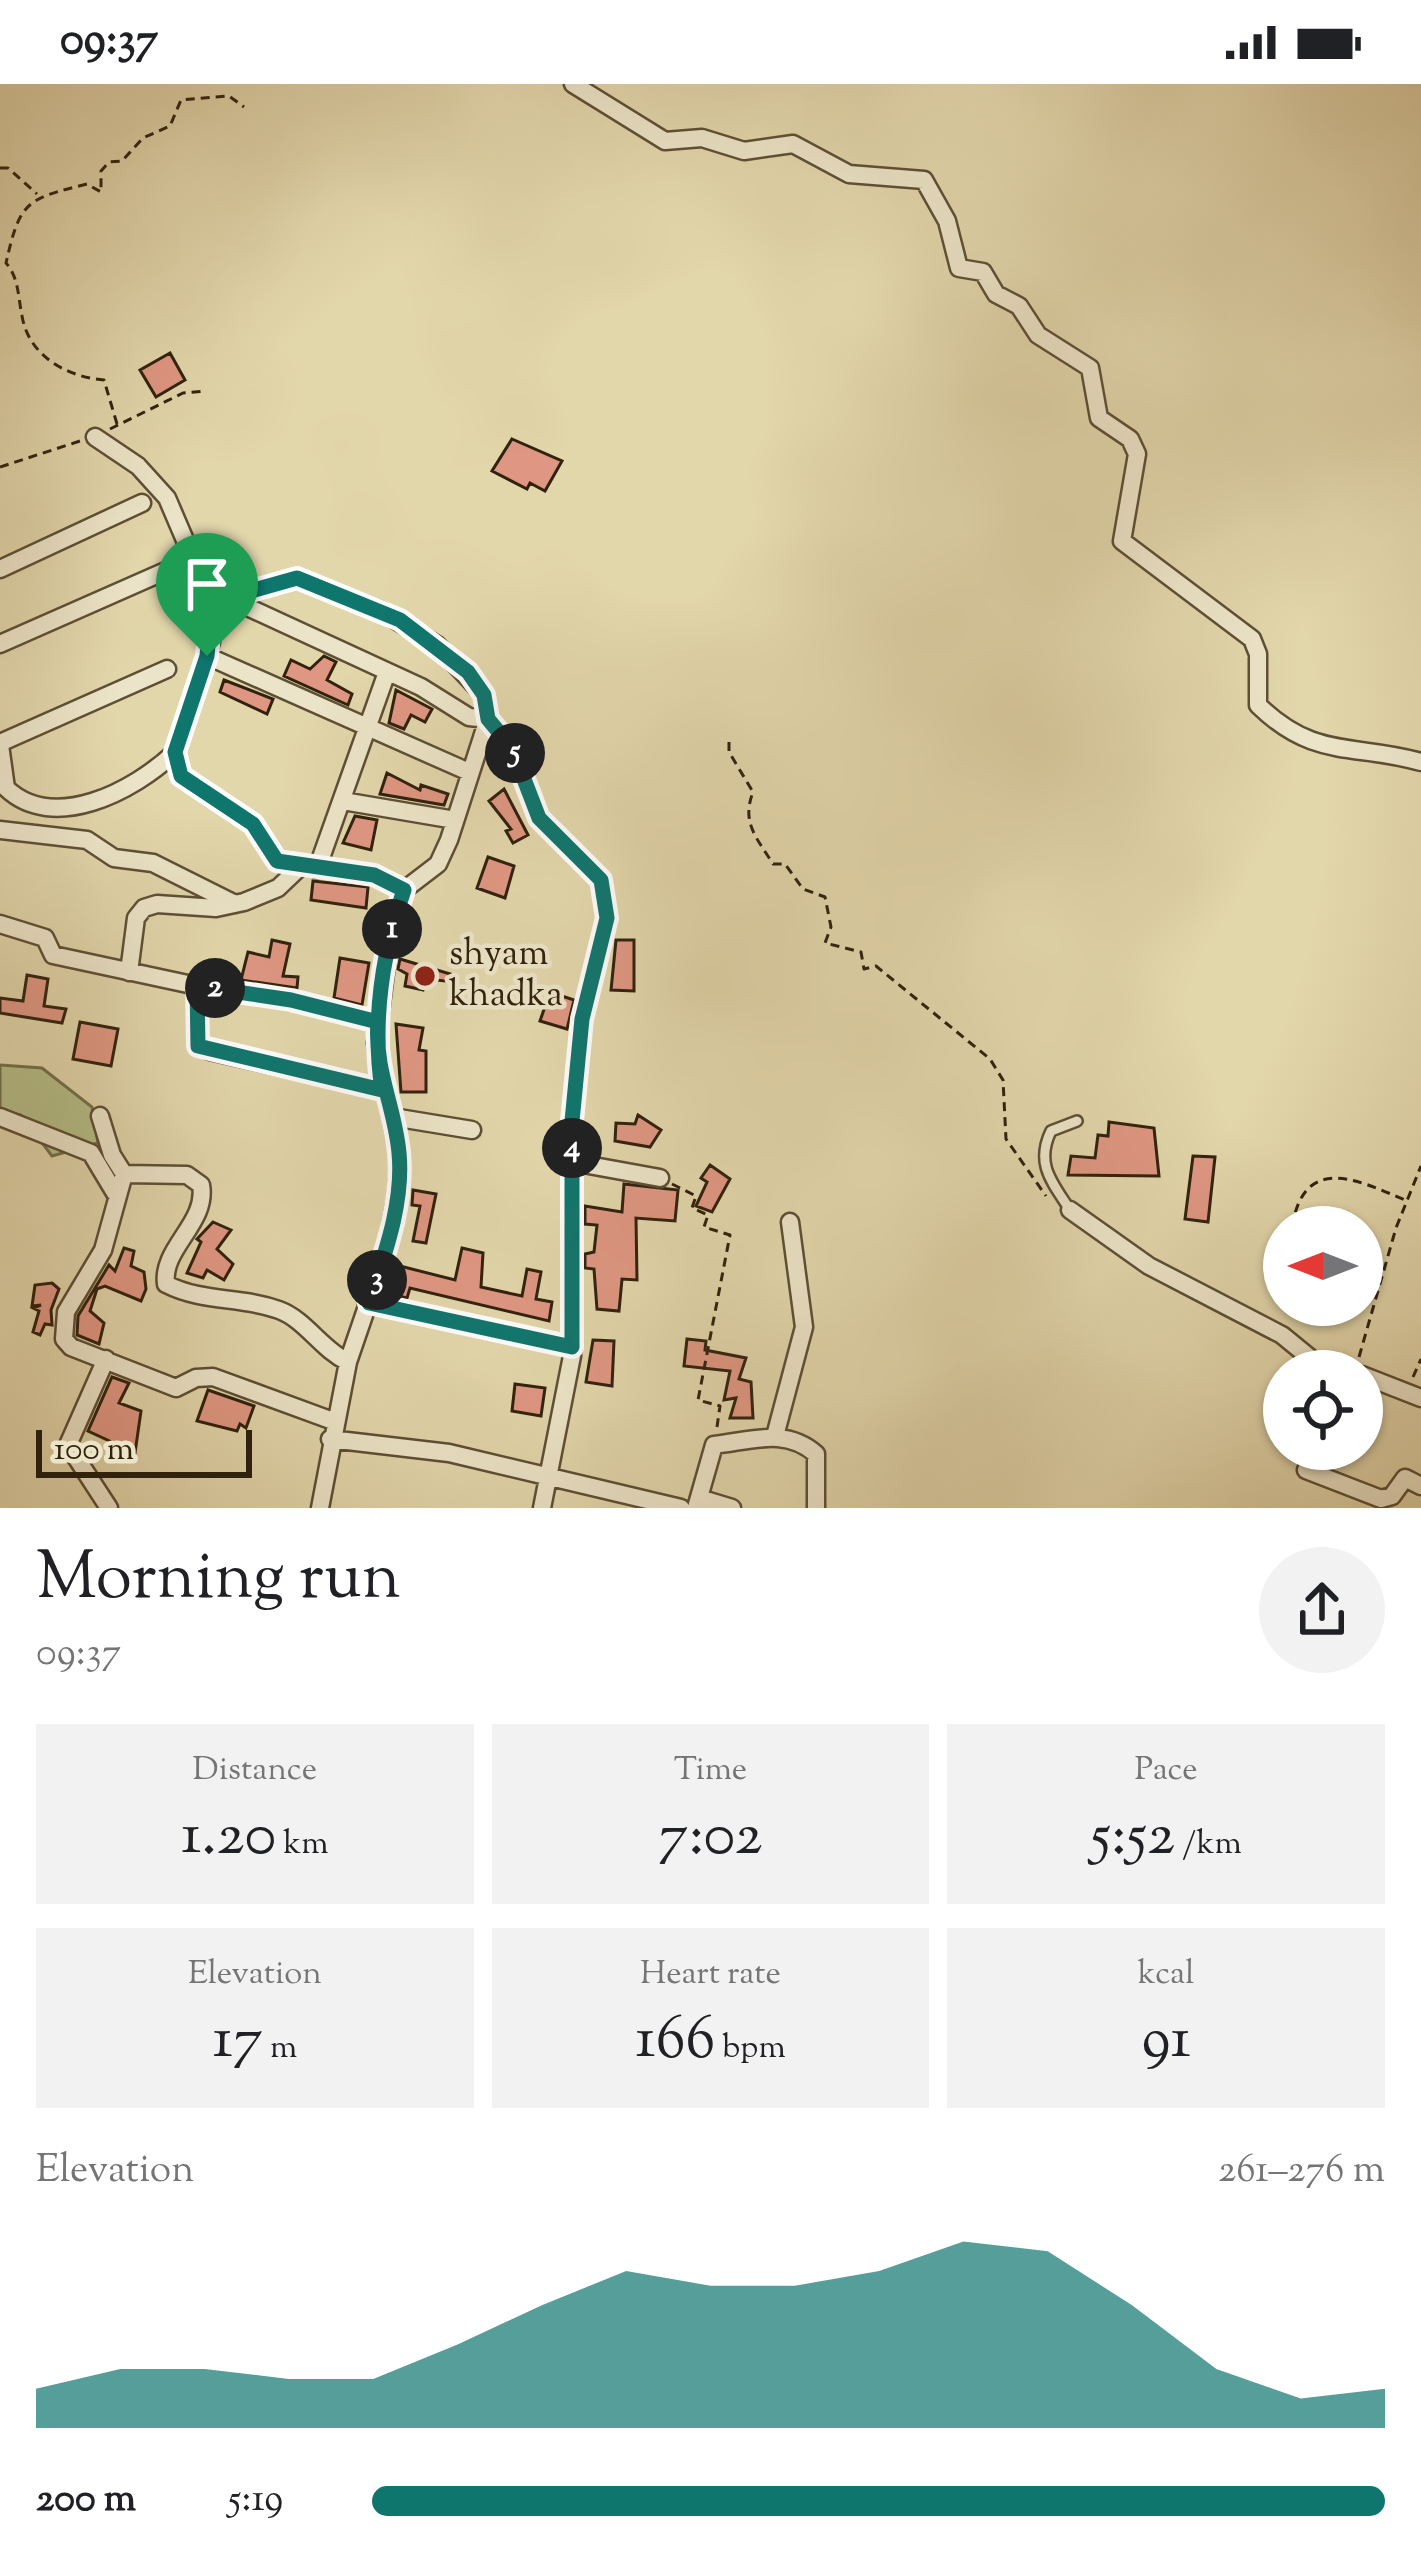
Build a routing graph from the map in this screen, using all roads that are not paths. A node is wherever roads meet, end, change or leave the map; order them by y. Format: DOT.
graph roads {
  1 [pos="573,84"];
  2 [pos="95,437"];
  3 [pos="142,503"];
  4 [pos="0,568"];
  5 [pos="170,569"];
  6 [pos="219,600"];
  7 [pos="0,644"];
  8 [pos="207,656"];
  9 [pos="167,669"];
  10 [pos="386,675"];
  11 [pos="488,719"];
  12 [pos="366,726"];
  13 [pos="0,744"];
  14 [pos="175,752"];
  15 [pos="1421,762"];
  16 [pos="469,772"];
  17 [pos="343,801"];
  18 [pos="454,820"];
  19 [pos="0,830"];
  20 [pos="308,868"];
  21 [pos="404,890"];
  22 [pos="235,904"];
  23 [pos="0,924"];
  24 [pos="128,972"];
  25 [pos="197,986"];
  26 [pos="378,1022"];
  27 [pos="382,1090"];
  28 [pos="100,1116"];
  29 [pos="0,1117"];
  30 [pos="393,1117"];
  31 [pos="1077,1121"];
  32 [pos="472,1130"];
  33 [pos="572,1162"];
  34 [pos="124,1174"];
  35 [pos="660,1178"];
  36 [pos="116,1192"];
  37 [pos="1070,1210"];
  38 [pos="790,1222"];
  39 [pos="369,1303"];
  40 [pos="572,1347"];
  41 [pos="1300,1350"];
  42 [pos="106,1359"];
  43 [pos="348,1362"];
  44 [pos="1383,1382"];
  45 [pos="1414,1394"];
  46 [pos="332,1430"];
  47 [pos="775,1436"];
  48 [pos="1306,1470"];
  49 [pos="549,1479"];
  50 [pos="1421,1486"];
  51 [pos="698,1503"];
  52 [pos="109,1508"];
  53 [pos="320,1508"];
  54 [pos="542,1508"];
  55 [pos="681,1508"];
  56 [pos="732,1508"];
  57 [pos="816,1508"];
  1 -- 15 [label="street"];
  2 -- 6 [label="street"];
  3 -- 4 [label="street"];
  5 -- 7 [label="street"];
  6 -- 8 [label="street"];
  6 -- 10 [label="street"];
  6 -- 11 [label="street"];
  8 -- 12 [label="street"];
  8 -- 14 [label="street"];
  9 -- 13 [label="street"];
  10 -- 11 [label="street"];
  10 -- 12 [label="street"];
  11 -- 16 [label="street"];
  11 -- 33 [label="street"];
  12 -- 16 [label="street"];
  12 -- 17 [label="street"];
  13 -- 14 [label="street"];
  14 -- 20 [label="street"];
  16 -- 18 [label="street"];
  17 -- 18 [label="street"];
  17 -- 20 [label="street"];
  18 -- 21 [label="street"];
  19 -- 22 [label="street"];
  20 -- 21 [label="street"];
  20 -- 22 [label="street"];
  21 -- 26 [label="street"];
  22 -- 24 [label="street"];
  23 -- 24 [label="street"];
  24 -- 25 [label="street"];
  25 -- 26 [label="street"];
  25 -- 27 [label="street"];
  26 -- 27 [label="street"];
  27 -- 30 [label="street"];
  28 -- 34 [label="street"];
  29 -- 36 [label="street"];
  30 -- 32 [label="street"];
  30 -- 39 [label="street"];
  31 -- 37 [label="lane"];
  33 -- 35 [label="street"];
  33 -- 40 [label="street"];
  34 -- 36 [label="street"];
  34 -- 43 [label="street"];
  36 -- 42 [label="street"];
  37 -- 41 [label="street"];
  38 -- 47 [label="street"];
  39 -- 40 [label="lane"];
  39 -- 43 [label="street"];
  40 -- 49 [label="street"];
  42 -- 46 [label="street"];
  42 -- 52 [label="street"];
  43 -- 46 [label="street"];
  44 -- 45 [label="street"];
  46 -- 49 [label="street"];
  46 -- 53 [label="street"];
  47 -- 51 [label="street"];
  47 -- 57 [label="street"];
  48 -- 50 [label="street"];
  49 -- 54 [label="street"];
  49 -- 55 [label="street"];
  51 -- 56 [label="street"];
}
